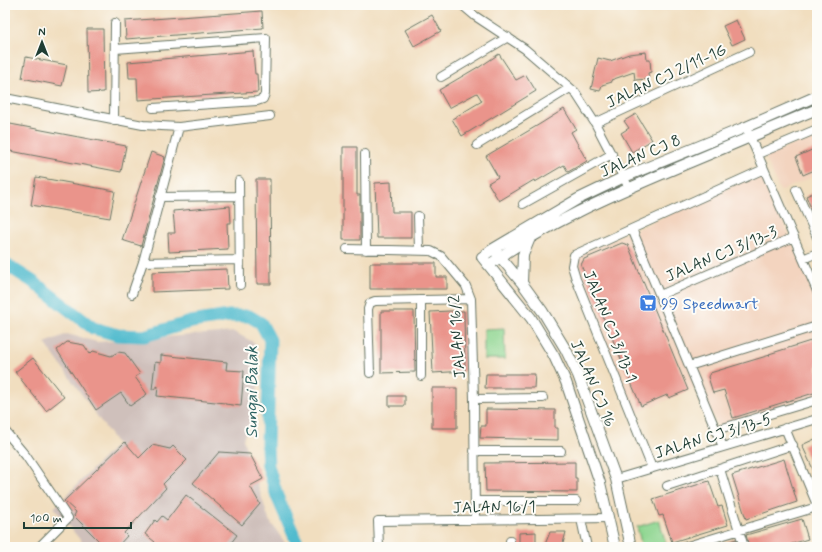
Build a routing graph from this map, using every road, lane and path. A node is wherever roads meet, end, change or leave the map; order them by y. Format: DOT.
graph roads {
  1 [pos="462,5"];
  2 [pos="115,23"];
  3 [pos="508,37"];
  4 [pos="114,49"];
  5 [pos="749,52"];
  6 [pos="441,77"];
  7 [pos="570,88"];
  8 [pos="817,96"];
  9 [pos="5,98"];
  10 [pos="153,108"];
  11 [pos="817,109"];
  12 [pos="270,116"];
  13 [pos="114,120"];
  14 [pos="594,123"];
  15 [pos="179,126"];
  16 [pos="746,127"];
  17 [pos="817,129"];
  18 [pos="750,137"];
  19 [pos="477,145"];
  20 [pos="365,154"];
  21 [pos="612,154"];
  22 [pos="758,154"];
  23 [pos="764,169"];
  24 [pos="624,177"];
  25 [pos="239,181"];
  26 [pos="629,188"];
  27 [pos="796,190"];
  28 [pos="239,196"];
  29 [pos="160,197"];
  30 [pos="523,204"];
  31 [pos="418,216"];
  32 [pos="632,229"];
  33 [pos="794,237"];
  34 [pos="817,237"];
  35 [pos="530,238"];
  36 [pos="347,250"];
  37 [pos="366,250"];
  38 [pos="419,250"];
  39 [pos="496,253"];
  40 [pos="817,253"];
  41 [pos="482,257"];
  42 [pos="803,259"];
  43 [pos="239,260"];
  44 [pos="143,262"];
  45 [pos="489,265"];
  46 [pos="522,283"];
  47 [pos="240,286"];
  48 [pos="817,291"];
  49 [pos="132,294"];
  50 [pos="660,295"];
  51 [pos="471,299"];
  52 [pos="422,300"];
  53 [pos="817,326"];
  54 [pos="689,366"];
  55 [pos="370,373"];
  56 [pos="421,376"];
  57 [pos="544,398"];
  58 [pos="474,399"];
  59 [pos="817,400"];
  60 [pos="817,419"];
  61 [pos="785,428"];
  62 [pos="716,430"];
  63 [pos="5,431"];
  64 [pos="793,445"];
  65 [pos="723,447"];
  66 [pos="474,451"];
  67 [pos="561,451"];
  68 [pos="652,468"];
  69 [pos="720,469"];
  70 [pos="616,479"];
  71 [pos="667,486"];
  72 [pos="475,501"];
  73 [pos="576,501"];
  74 [pos="817,506"];
  75 [pos="609,518"];
  76 [pos="581,519"];
  77 [pos="475,520"];
  78 [pos="738,530"];
  79 [pos="39,547"];
  80 [pos="379,547"];
  81 [pos="586,547"];
  82 [pos="615,547"];
  83 [pos="631,547"];
  84 [pos="684,547"];
  85 [pos="744,547"];
  1 -- 3 [label="street"];
  2 -- 4 [label="street"];
  3 -- 6 [label="street"];
  3 -- 7 [label="street"];
  4 -- 10 [label="street"];
  4 -- 13 [label="street"];
  5 -- 14 [label="street, JALAN CJ 2/11-1G"];
  7 -- 14 [label="street"];
  7 -- 19 [label="street"];
  8 -- 16 [label="street, JALAN CJ 8"];
  9 -- 13 [label="street"];
  11 -- 18 [label="street, JALAN CJ 8"];
  12 -- 15 [label="street"];
  13 -- 15 [label="street"];
  14 -- 21 [label="street"];
  15 -- 29 [label="street"];
  16 -- 18 [label="street"];
  16 -- 24 [label="street, JALAN CJ 8"];
  17 -- 22 [label="street"];
  18 -- 22 [label="street"];
  18 -- 26 [label="street, JALAN CJ 8"];
  20 -- 37 [label="street"];
  21 -- 24 [label="street"];
  21 -- 30 [label="street"];
  22 -- 23 [label="street"];
  23 -- 32 [label="street, JALAN CJ 3/13-1"];
  23 -- 33 [label="street"];
  24 -- 26 [label="street"];
  24 -- 39 [label="street, JALAN CJ 8"];
  25 -- 28 [label="street"];
  26 -- 35 [label="street, JALAN CJ 8"];
  27 -- 34 [label="street"];
  28 -- 29 [label="street"];
  28 -- 43 [label="street"];
  29 -- 44 [label="street"];
  31 -- 38 [label="street"];
  32 -- 50 [label="street"];
  32 -- 68 [label="street, JALAN CJ 3/13-1"];
  33 -- 42 [label="street"];
  33 -- 50 [label="street, JALAN CJ 3/13-3"];
  35 -- 39 [label="street, JALAN CJ 8"];
  35 -- 46 [label="street"];
  36 -- 37 [label="street, JALAN 16/2"];
  37 -- 38 [label="street, JALAN 16/2"];
  38 -- 51 [label="street, JALAN 16/2"];
  39 -- 41 [label="street, JALAN CJ 8"];
  39 -- 45 [label="street, JALAN CJ 8"];
  39 -- 46 [label="street, JALAN CJ 16"];
  40 -- 42 [label="street"];
  41 -- 45 [label="street, JALAN CJ 16"];
  42 -- 48 [label="street"];
  43 -- 44 [label="street"];
  43 -- 47 [label="street"];
  44 -- 49 [label="street"];
  45 -- 75 [label="street, JALAN CJ 16"];
  46 -- 70 [label="street, JALAN CJ 16"];
  50 -- 54 [label="street"];
  51 -- 52 [label="street"];
  51 -- 58 [label="street, JALAN 16/2"];
  52 -- 55 [label="street"];
  52 -- 56 [label="street"];
  53 -- 54 [label="street"];
  54 -- 62 [label="street"];
  57 -- 58 [label="street"];
  58 -- 66 [label="street, JALAN 16/2"];
  59 -- 62 [label="street, JALAN CJ 3/13-5"];
  60 -- 61 [label="street, JALAN CJ 3/13-5"];
  61 -- 64 [label="street"];
  61 -- 65 [label="street, JALAN CJ 3/13-5"];
  62 -- 65 [label="street"];
  63 -- 79 [label="street"];
  64 -- 69 [label="street"];
  64 -- 74 [label="street"];
  65 -- 68 [label="street, JALAN CJ 3/13-5"];
  66 -- 67 [label="street"];
  66 -- 72 [label="street, JALAN 16/2"];
  68 -- 70 [label="street, JALAN CJ 3/13-5"];
  69 -- 71 [label="street"];
  69 -- 78 [label="street"];
  70 -- 83 [label="street, JALAN CJ 16"];
  72 -- 73 [label="street"];
  72 -- 77 [label="street, JALAN 16/2"];
  74 -- 78 [label="street"];
  75 -- 76 [label="street, JALAN 16/1"];
  75 -- 82 [label="street, JALAN CJ 16"];
  76 -- 77 [label="street, JALAN 16/1"];
  76 -- 81 [label="street"];
  77 -- 80 [label="street, JALAN 16/1"];
  78 -- 84 [label="street"];
  78 -- 85 [label="street"];
}
